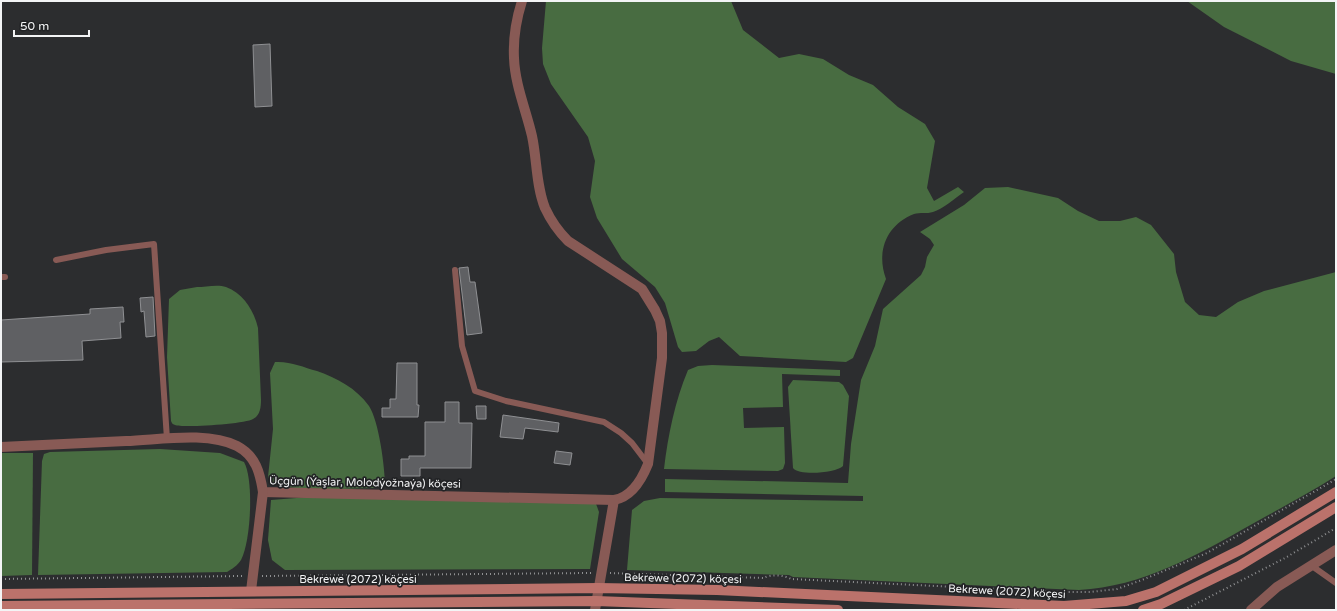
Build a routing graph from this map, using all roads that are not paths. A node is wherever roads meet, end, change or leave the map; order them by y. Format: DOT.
graph roads {
  1 [pos="522,1"];
  2 [pos="56,260"];
  3 [pos="455,270"];
  4 [pos="167,439"];
  5 [pos="1,447"];
  6 [pos="648,464"];
  7 [pos="263,492"];
  8 [pos="1336,492"];
  9 [pos="614,500"];
  10 [pos="1336,507"];
  11 [pos="1336,550"];
  12 [pos="1312,566"];
  13 [pos="1336,583"];
  14 [pos="598,588"];
  15 [pos="251,591"];
  16 [pos="1,594"];
  17 [pos="596,605"];
  18 [pos="1,606"];
  19 [pos="981,606"];
  20 [pos="831,610"];
  21 [pos="838,610"];
  22 [pos="1143,610"];
  23 [pos="1251,610"];
  1 -- 6 [label="street"];
  2 -- 4 [label="lane"];
  3 -- 6 [label="lane"];
  4 -- 5 [label="street, Üçgün (Ýaşlar, Molodýožnaýa) köçesi"];
  4 -- 7 [label="street, Üçgün (Ýaşlar, Molodýožnaýa) köçesi"];
  6 -- 9 [label="street"];
  7 -- 9 [label="street, Üçgün (Ýaşlar, Molodýožnaýa) köçesi"];
  7 -- 15 [label="street"];
  8 -- 19 [label="main road, Bekrewe (2072) köçesi"];
  9 -- 14 [label="street"];
  10 -- 22 [label="main road"];
  11 -- 12 [label="street"];
  12 -- 13 [label="lane"];
  12 -- 23 [label="street"];
  14 -- 15 [label="main road, Bekrewe (2072) köçesi"];
  14 -- 17 [label="street"];
  14 -- 19 [label="main road, Bekrewe (2072) köçesi"];
  15 -- 16 [label="main road, Bekrewe (2072) köçesi"];
  17 -- 18 [label="main road"];
  17 -- 20 [label="main road"];
  20 -- 21 [label="main road"];
}
